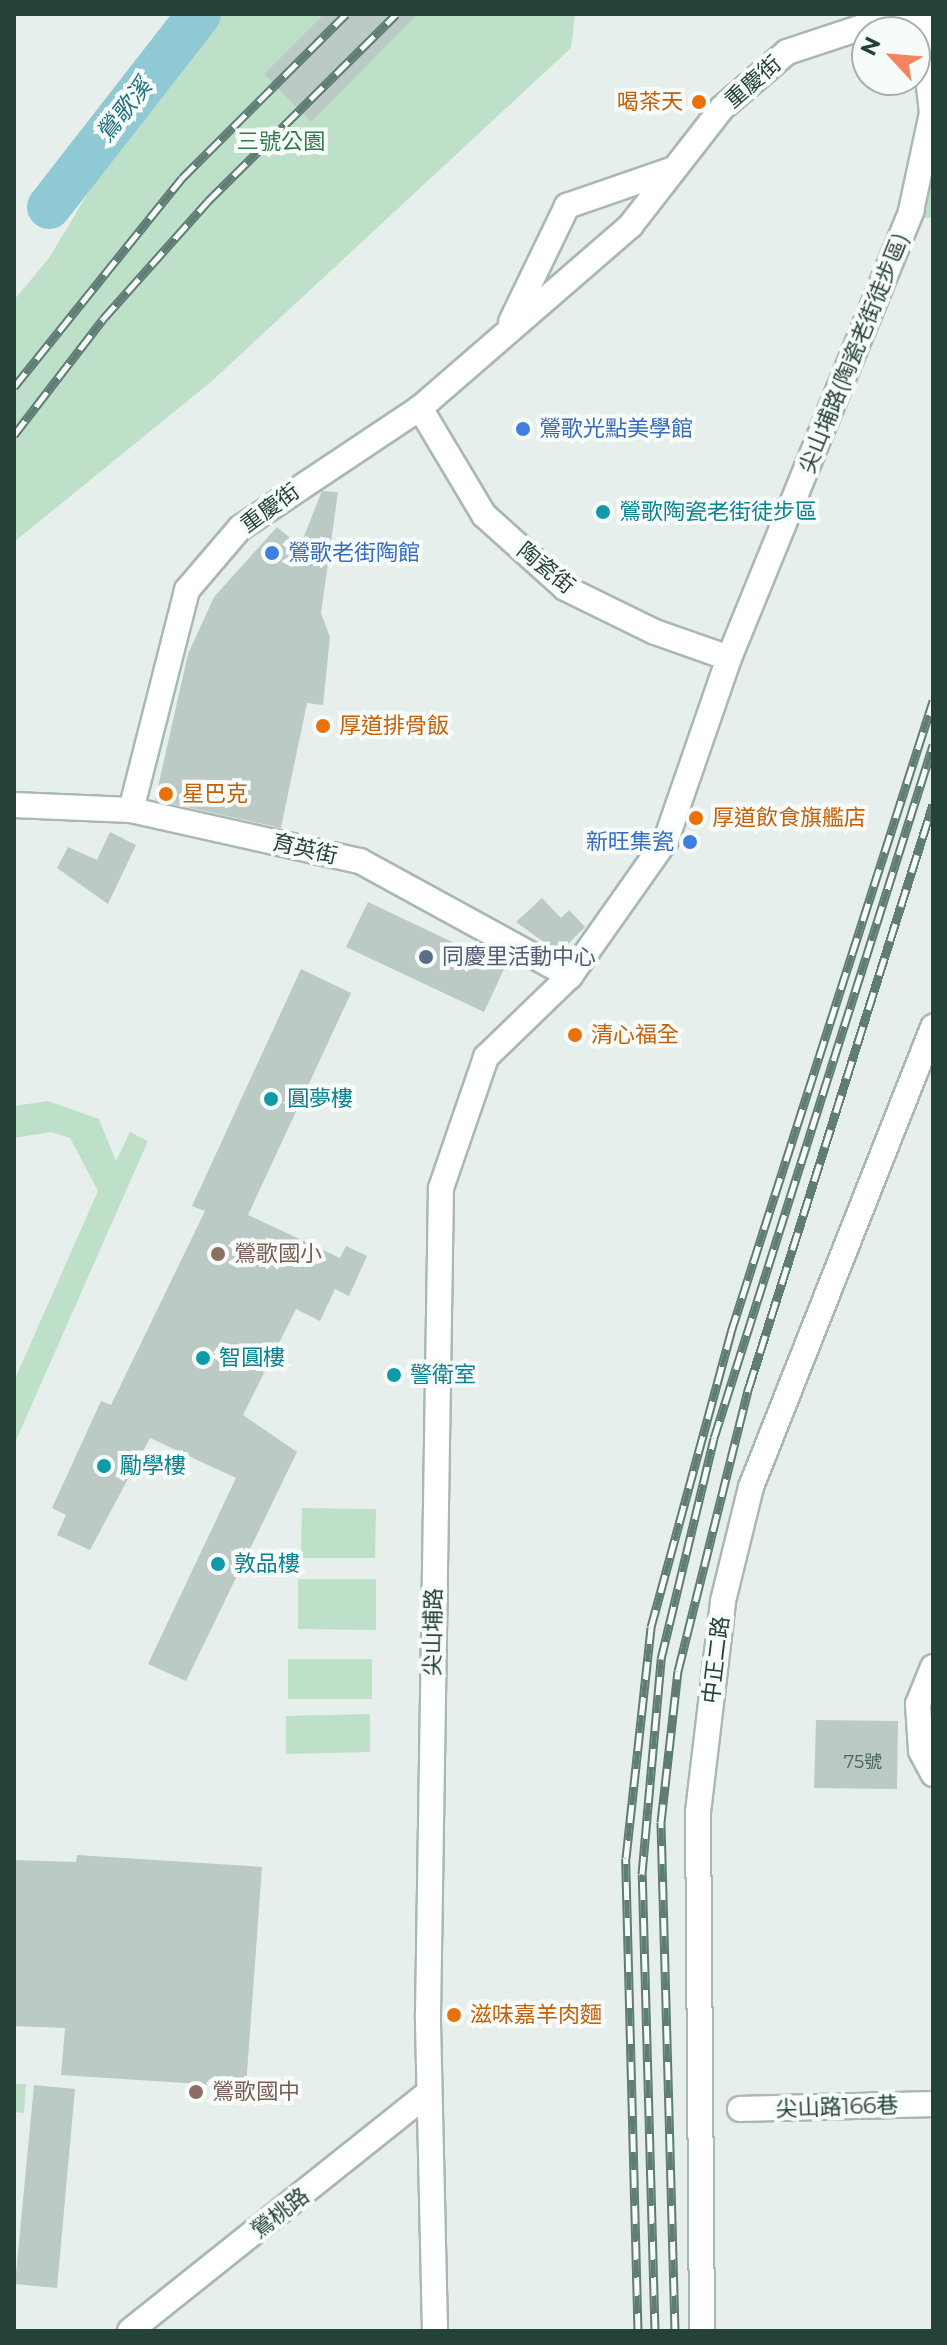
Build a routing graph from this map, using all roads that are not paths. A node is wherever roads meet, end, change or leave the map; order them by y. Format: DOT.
graph roads {
  1 [pos="902,14"];
  2 [pos="921,14"];
  3 [pos="674,169"];
  4 [pos="507,331"];
  5 [pos="420,408"];
  6 [pos="729,658"];
  7 [pos="14,805"];
  8 [pos="131,810"];
  9 [pos="570,976"];
  10 [pos="933,1027"];
  11 [pos="933,1667"];
  12 [pos="933,1774"];
  13 [pos="428,2093"];
  14 [pos="933,2104"];
  15 [pos="740,2109"];
  16 [pos="130,2331"];
  17 [pos="435,2331"];
  18 [pos="702,2331"];
  1 -- 3 [label="main road, 重慶街"];
  2 -- 6 [label="main road, 尖山埔路(陶瓷老街徒步區)"];
  3 -- 4 [label="main road, 重慶街"];
  3 -- 4 [label="main road, 重慶街"];
  4 -- 5 [label="main road, 重慶街"];
  5 -- 6 [label="main road, 陶瓷街"];
  5 -- 8 [label="main road, 重慶街"];
  6 -- 9 [label="main road, 尖山埔路(陶瓷老街徒步區)"];
  7 -- 8 [label="main road, 育英街"];
  8 -- 9 [label="main road, 育英街"];
  9 -- 13 [label="main road, 尖山埔路"];
  10 -- 18 [label="main road, 中正二路"];
  11 -- 12 [label="main road"];
  13 -- 16 [label="main road, 鶯桃路"];
  13 -- 17 [label="main road, 尖山埔路"];
  14 -- 15 [label="main road, 尖山路166巷"];
}
